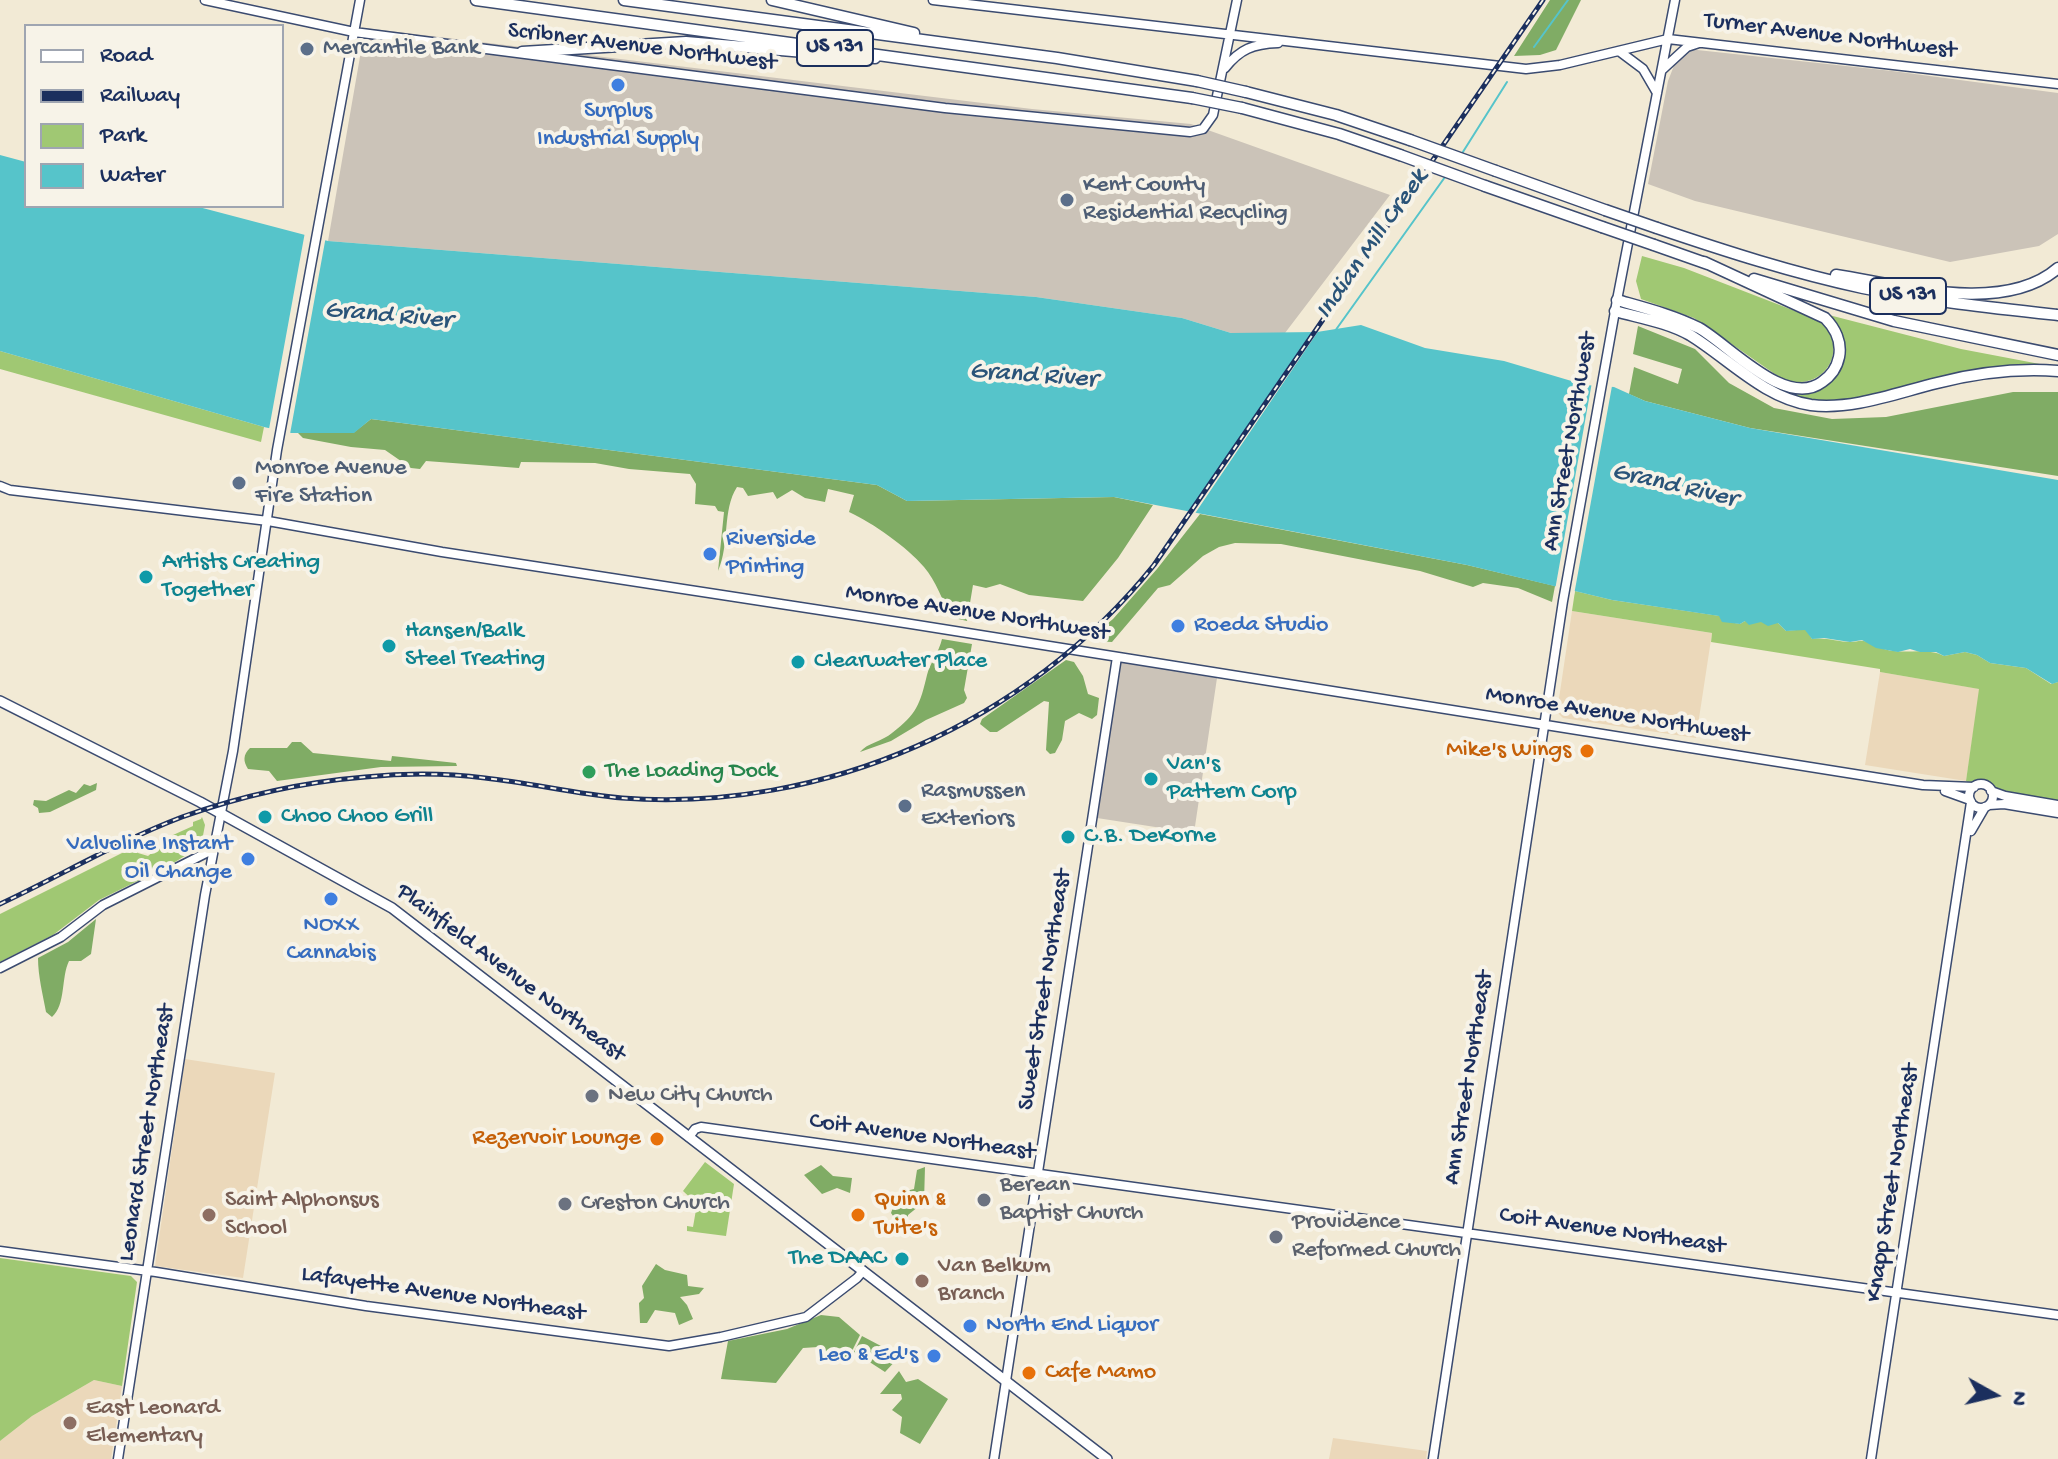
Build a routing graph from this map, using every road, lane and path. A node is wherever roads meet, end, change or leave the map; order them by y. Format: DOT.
graph roads {
  1 [pos="205,0"];
  2 [pos="360,0"];
  3 [pos="476,0"];
  4 [pos="624,0"];
  5 [pos="772,0"];
  6 [pos="933,0"];
  7 [pos="1237,0"];
  8 [pos="1675,0"];
  9 [pos="354,32"];
  10 [pos="1230,35"];
  11 [pos="1668,39"];
  12 [pos="1700,42"];
  13 [pos="1307,43"];
  14 [pos="978,47"];
  15 [pos="1618,50"];
  16 [pos="522,52"];
  17 [pos="908,57"];
  18 [pos="1223,70"];
  19 [pos="1662,71"];
  20 [pos="2058,84"];
  21 [pos="1657,93"];
  22 [pos="1704,262"];
  23 [pos="1774,266"];
  24 [pos="2058,268"];
  25 [pos="1616,306"];
  26 [pos="2058,315"];
  27 [pos="2058,355"];
  28 [pos="2058,371"];
  29 [pos="0,486"];
  30 [pos="10,490"];
  31 [pos="0,493"];
  32 [pos="268,521"];
  33 [pos="1117,657"];
  34 [pos="0,701"];
  35 [pos="1544,725"];
  36 [pos="1936,787"];
  37 [pos="1974,787"];
  38 [pos="1991,791"];
  39 [pos="1971,801"];
  40 [pos="2016,802"];
  41 [pos="2058,805"];
  42 [pos="1987,806"];
  43 [pos="221,813"];
  44 [pos="2058,813"];
  45 [pos="1967,840"];
  46 [pos="212,850"];
  47 [pos="1518,892"];
  48 [pos="0,968"];
  49 [pos="689,1137"];
  50 [pos="1038,1174"];
  51 [pos="1466,1232"];
  52 [pos="0,1251"];
  53 [pos="147,1271"];
  54 [pos="863,1271"];
  55 [pos="1897,1291"];
  56 [pos="2058,1315"];
  57 [pos="1008,1382"];
  58 [pos="118,1459"];
  59 [pos="994,1459"];
  60 [pos="1107,1459"];
  61 [pos="1433,1459"];
  62 [pos="1871,1459"];
  1 -- 9 [label="street, Scribner Avenue Northwest"];
  2 -- 9 [label="street, Leonard Street Northeast"];
  3 -- 17 [label="highway, US 131"];
  4 -- 14 [label="highway, US 131"];
  5 -- 14 [label="highway"];
  6 -- 10 [label="street, Turner Avenue Northwest"];
  7 -- 10 [label="street"];
  8 -- 11 [label="street, Ann Street Northwest"];
  9 -- 16 [label="street, Scribner Avenue Northwest"];
  9 -- 32 [label="street, Leonard Street Northeast"];
  10 -- 13 [label="street, Turner Avenue Northwest"];
  10 -- 18 [label="street"];
  11 -- 12 [label="street, Turner Avenue Northwest"];
  11 -- 15 [label="street, Turner Avenue Northwest"];
  11 -- 19 [label="street, Ann Street Northwest"];
  12 -- 19 [label="street"];
  12 -- 20 [label="street, Turner Avenue Northwest"];
  13 -- 15 [label="street, Turner Avenue Northwest"];
  13 -- 18 [label="street"];
  14 -- 23 [label="highway, US 131, bridge"];
  15 -- 21 [label="street"];
  16 -- 17 [label="highway"];
  16 -- 18 [label="street, Scribner Avenue Northwest"];
  17 -- 22 [label="highway, US 131, bridge"];
  19 -- 21 [label="street, Ann Street Northwest"];
  21 -- 25 [label="street, Ann Street Northwest"];
  22 -- 25 [label="highway"];
  22 -- 27 [label="highway, US 131"];
  23 -- 24 [label="highway"];
  23 -- 26 [label="highway, US 131"];
  25 -- 28 [label="highway"];
  25 -- 35 [label="street, Ann Street Northwest"];
  29 -- 30 [label="street, Monroe Avenue Northwest"];
  30 -- 31 [label="street, Monroe Avenue Northwest"];
  30 -- 32 [label="street, Monroe Avenue Northwest"];
  32 -- 33 [label="street, Monroe Avenue Northwest"];
  32 -- 43 [label="street, Leonard Street Northeast"];
  33 -- 35 [label="street, Monroe Avenue Northwest"];
  33 -- 50 [label="street, Sweet Street Northeast"];
  34 -- 43 [label="main road, Plainfield Avenue Northeast"];
  35 -- 36 [label="street, Monroe Avenue Northwest"];
  35 -- 47 [label="street, Ann Street Northwest"];
  36 -- 37 [label="street, Monroe Avenue Northwest"];
  36 -- 39 [label="street, Monroe Avenue Northwest"];
  37 -- 38 [label="street"];
  37 -- 39 [label="street"];
  38 -- 40 [label="street"];
  38 -- 42 [label="street"];
  39 -- 42 [label="street"];
  39 -- 45 [label="street, Knapp Street Northeast"];
  40 -- 41 [label="street"];
  40 -- 42 [label="street"];
  40 -- 44 [label="street"];
  42 -- 45 [label="street"];
  43 -- 46 [label="street, Leonard Street Northeast"];
  43 -- 49 [label="main road, Plainfield Avenue Northeast"];
  45 -- 55 [label="street, Knapp Street Northeast"];
  46 -- 48 [label="street"];
  46 -- 53 [label="street, Leonard Street Northeast"];
  47 -- 51 [label="street, Ann Street Northeast"];
  49 -- 50 [label="street, Coit Avenue Northeast"];
  49 -- 54 [label="main road, Plainfield Avenue Northeast"];
  50 -- 51 [label="street, Coit Avenue Northeast"];
  50 -- 57 [label="street, Sweet Street Northeast"];
  51 -- 55 [label="street, Coit Avenue Northeast"];
  51 -- 61 [label="street, Ann Street Northeast"];
  52 -- 53 [label="street, Lafayette Avenue Northeast"];
  53 -- 54 [label="street, Lafayette Avenue Northeast"];
  53 -- 58 [label="street, Leonard Street Northeast"];
  54 -- 57 [label="main road, Plainfield Avenue Northeast"];
  55 -- 56 [label="street, Coit Avenue Northeast"];
  55 -- 62 [label="street, Knapp Street Northeast"];
  57 -- 59 [label="street, Sweet Street Northeast"];
  57 -- 60 [label="main road, Plainfield Avenue Northeast"];
}
